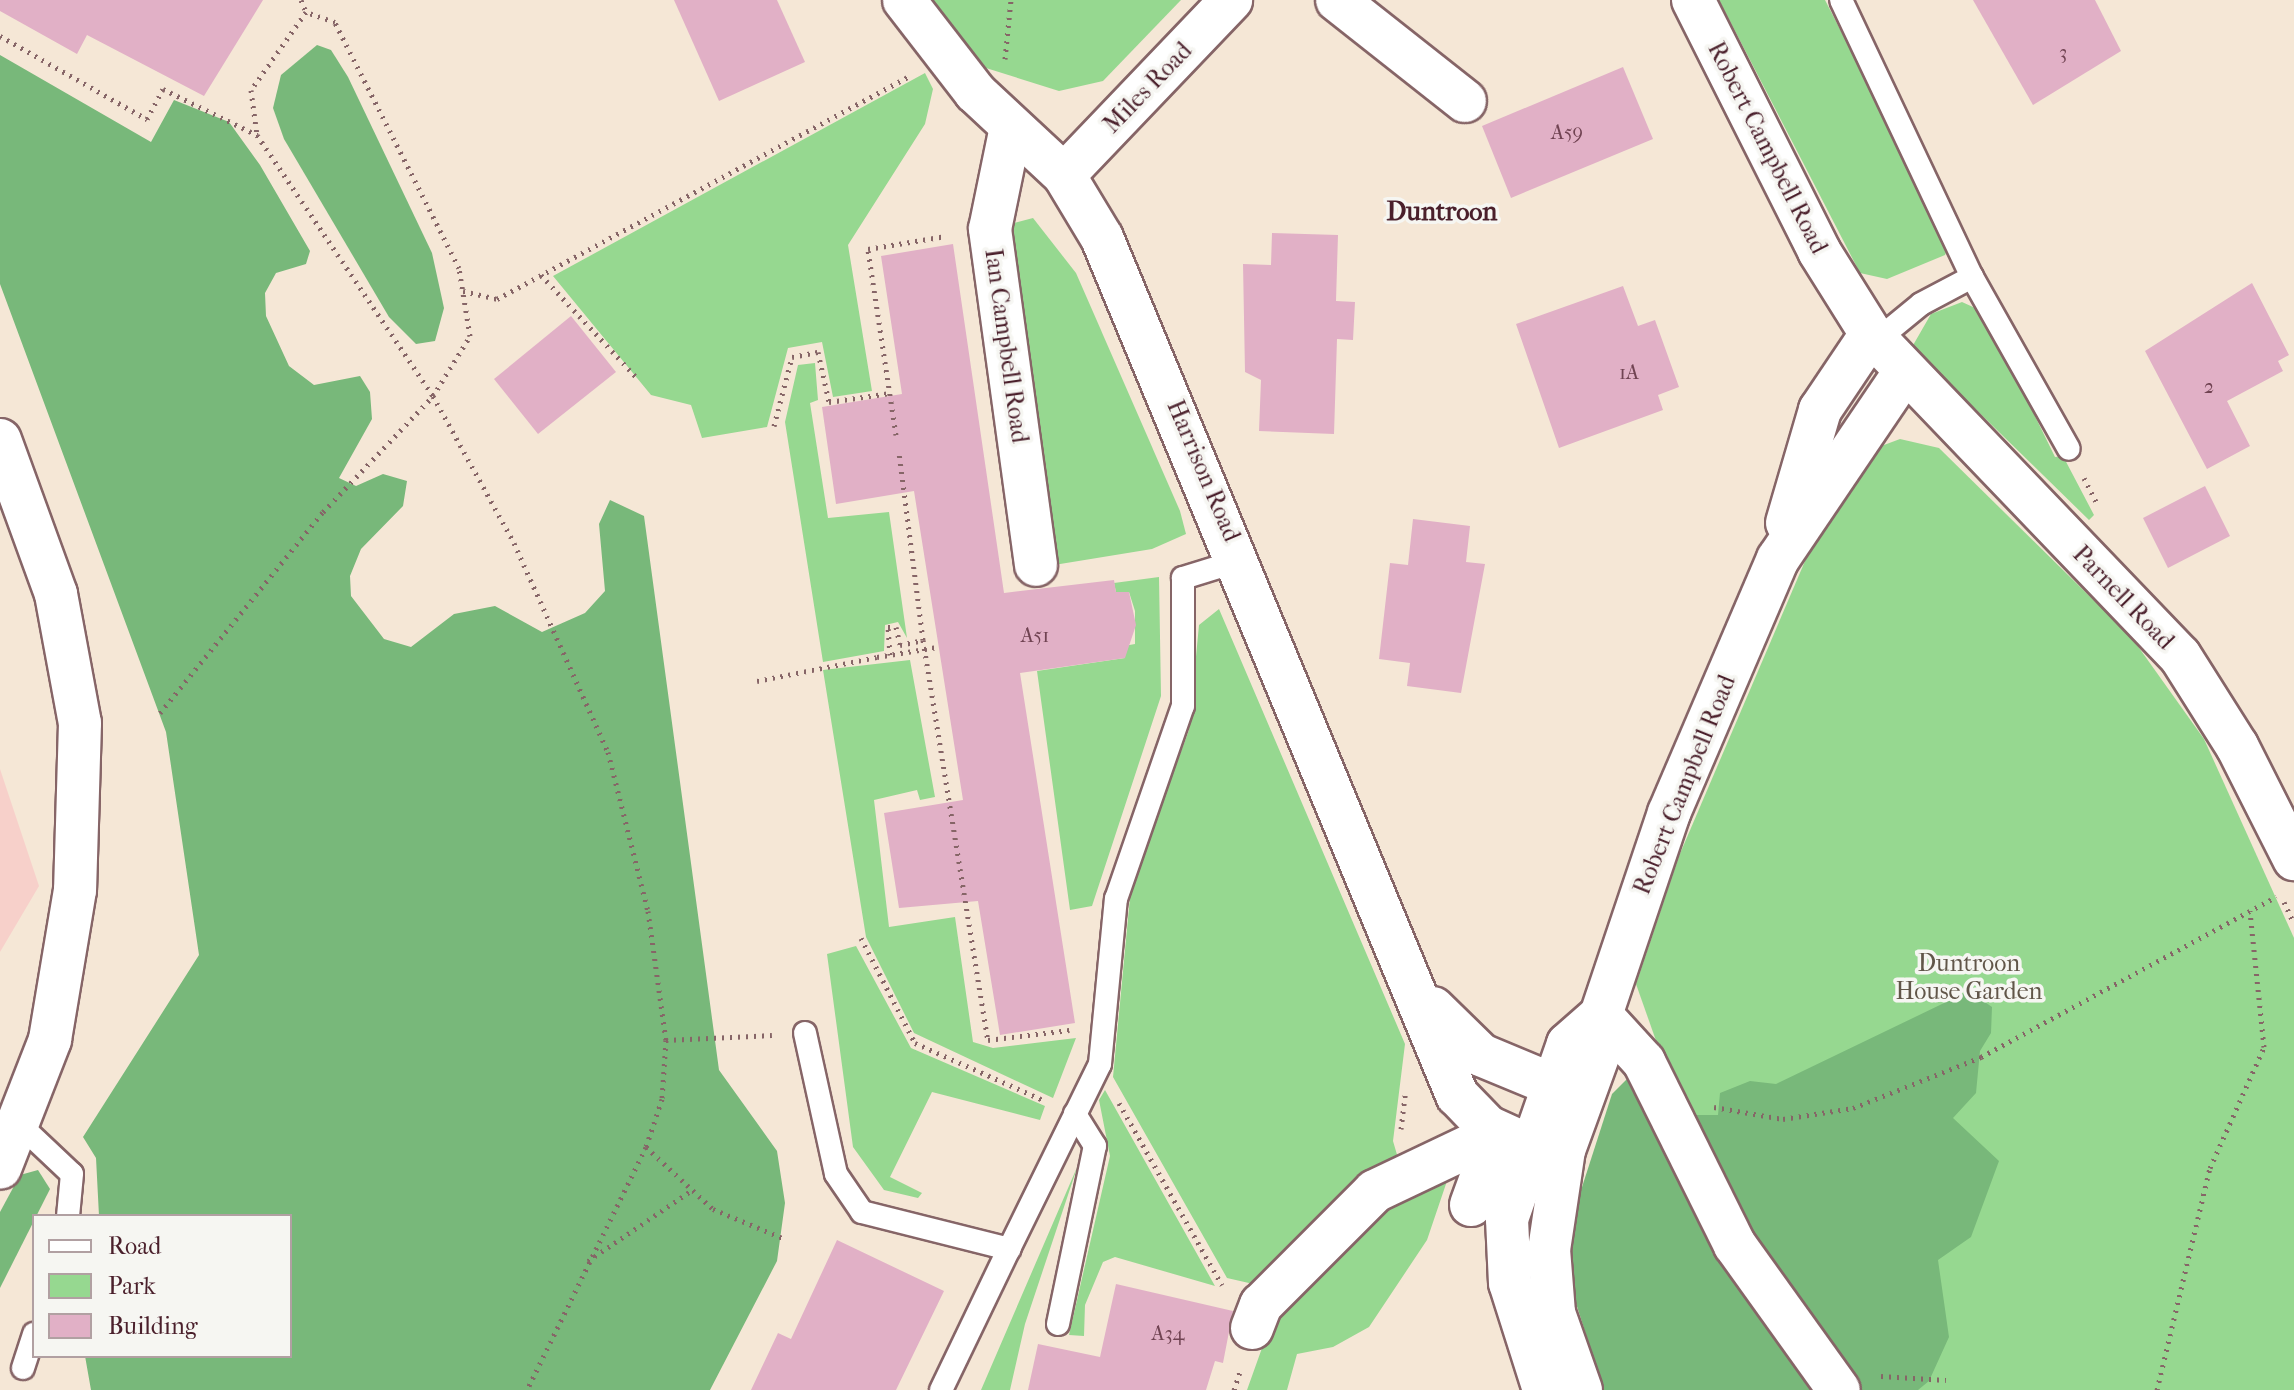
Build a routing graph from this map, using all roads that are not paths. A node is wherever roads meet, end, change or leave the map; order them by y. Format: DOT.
graph roads {
  1 [pos="904,0"];
  2 [pos="1231,0"];
  3 [pos="1337,0"];
  4 [pos="1693,0"];
  5 [pos="1841,0"];
  6 [pos="1465,101"];
  7 [pos="1011,127"];
  8 [pos="1064,175"];
  9 [pos="1970,271"];
  10 [pos="1874,338"];
  11 [pos="1904,373"];
  12 [pos="0,440"];
  13 [pos="2069,449"];
  14 [pos="1778,559"];
  15 [pos="1241,560"];
  16 [pos="1036,565"];
  17 [pos="2294,859"];
  18 [pos="1421,994"];
  19 [pos="1601,1015"];
  20 [pos="805,1033"];
  21 [pos="1551,1084"];
  22 [pos="1075,1114"];
  23 [pos="1571,1124"];
  24 [pos="20,1125"];
  25 [pos="1512,1139"];
  26 [pos="0,1168"];
  27 [pos="1471,1205"];
  28 [pos="68,1214"];
  29 [pos="1009,1249"];
  30 [pos="1058,1324"];
  31 [pos="1252,1328"];
  32 [pos="32,1340"];
  33 [pos="23,1368"];
  34 [pos="1858,1386"];
  35 [pos="941,1390"];
  36 [pos="1544,1390"];
  37 [pos="1581,1390"];
  1 -- 7 [label="street, Harrison Road"];
  2 -- 8 [label="street, Miles Road"];
  3 -- 6 [label="street"];
  4 -- 10 [label="street, Robert Campbell Road"];
  5 -- 9 [label="lane"];
  7 -- 8 [label="street, Harrison Road"];
  7 -- 16 [label="street, Ian Campbell Road"];
  8 -- 15 [label="street, Harrison Road"];
  9 -- 10 [label="lane"];
  9 -- 13 [label="lane"];
  10 -- 11 [label="street, Robert Campbell Road"];
  10 -- 14 [label="street, Robert Campbell Road"];
  11 -- 14 [label="street, Robert Campbell Road"];
  11 -- 17 [label="street, Parnell Road"];
  12 -- 24 [label="street"];
  14 -- 19 [label="street, Robert Campbell Road"];
  15 -- 18 [label="street, Harrison Road"];
  15 -- 22 [label="lane"];
  18 -- 21 [label="street, Harrison Road"];
  18 -- 25 [label="street, Harrison Road"];
  19 -- 21 [label="street"];
  19 -- 23 [label="street, Robert Campbell Road"];
  19 -- 34 [label="street"];
  20 -- 29 [label="lane"];
  21 -- 23 [label="street"];
  21 -- 25 [label="street"];
  22 -- 29 [label="lane"];
  22 -- 30 [label="lane"];
  23 -- 25 [label="street"];
  23 -- 37 [label="street"];
  24 -- 26 [label="street"];
  24 -- 28 [label="lane"];
  25 -- 27 [label="street"];
  25 -- 31 [label="street"];
  25 -- 36 [label="street"];
  29 -- 35 [label="lane"];
  32 -- 33 [label="lane"];
}
